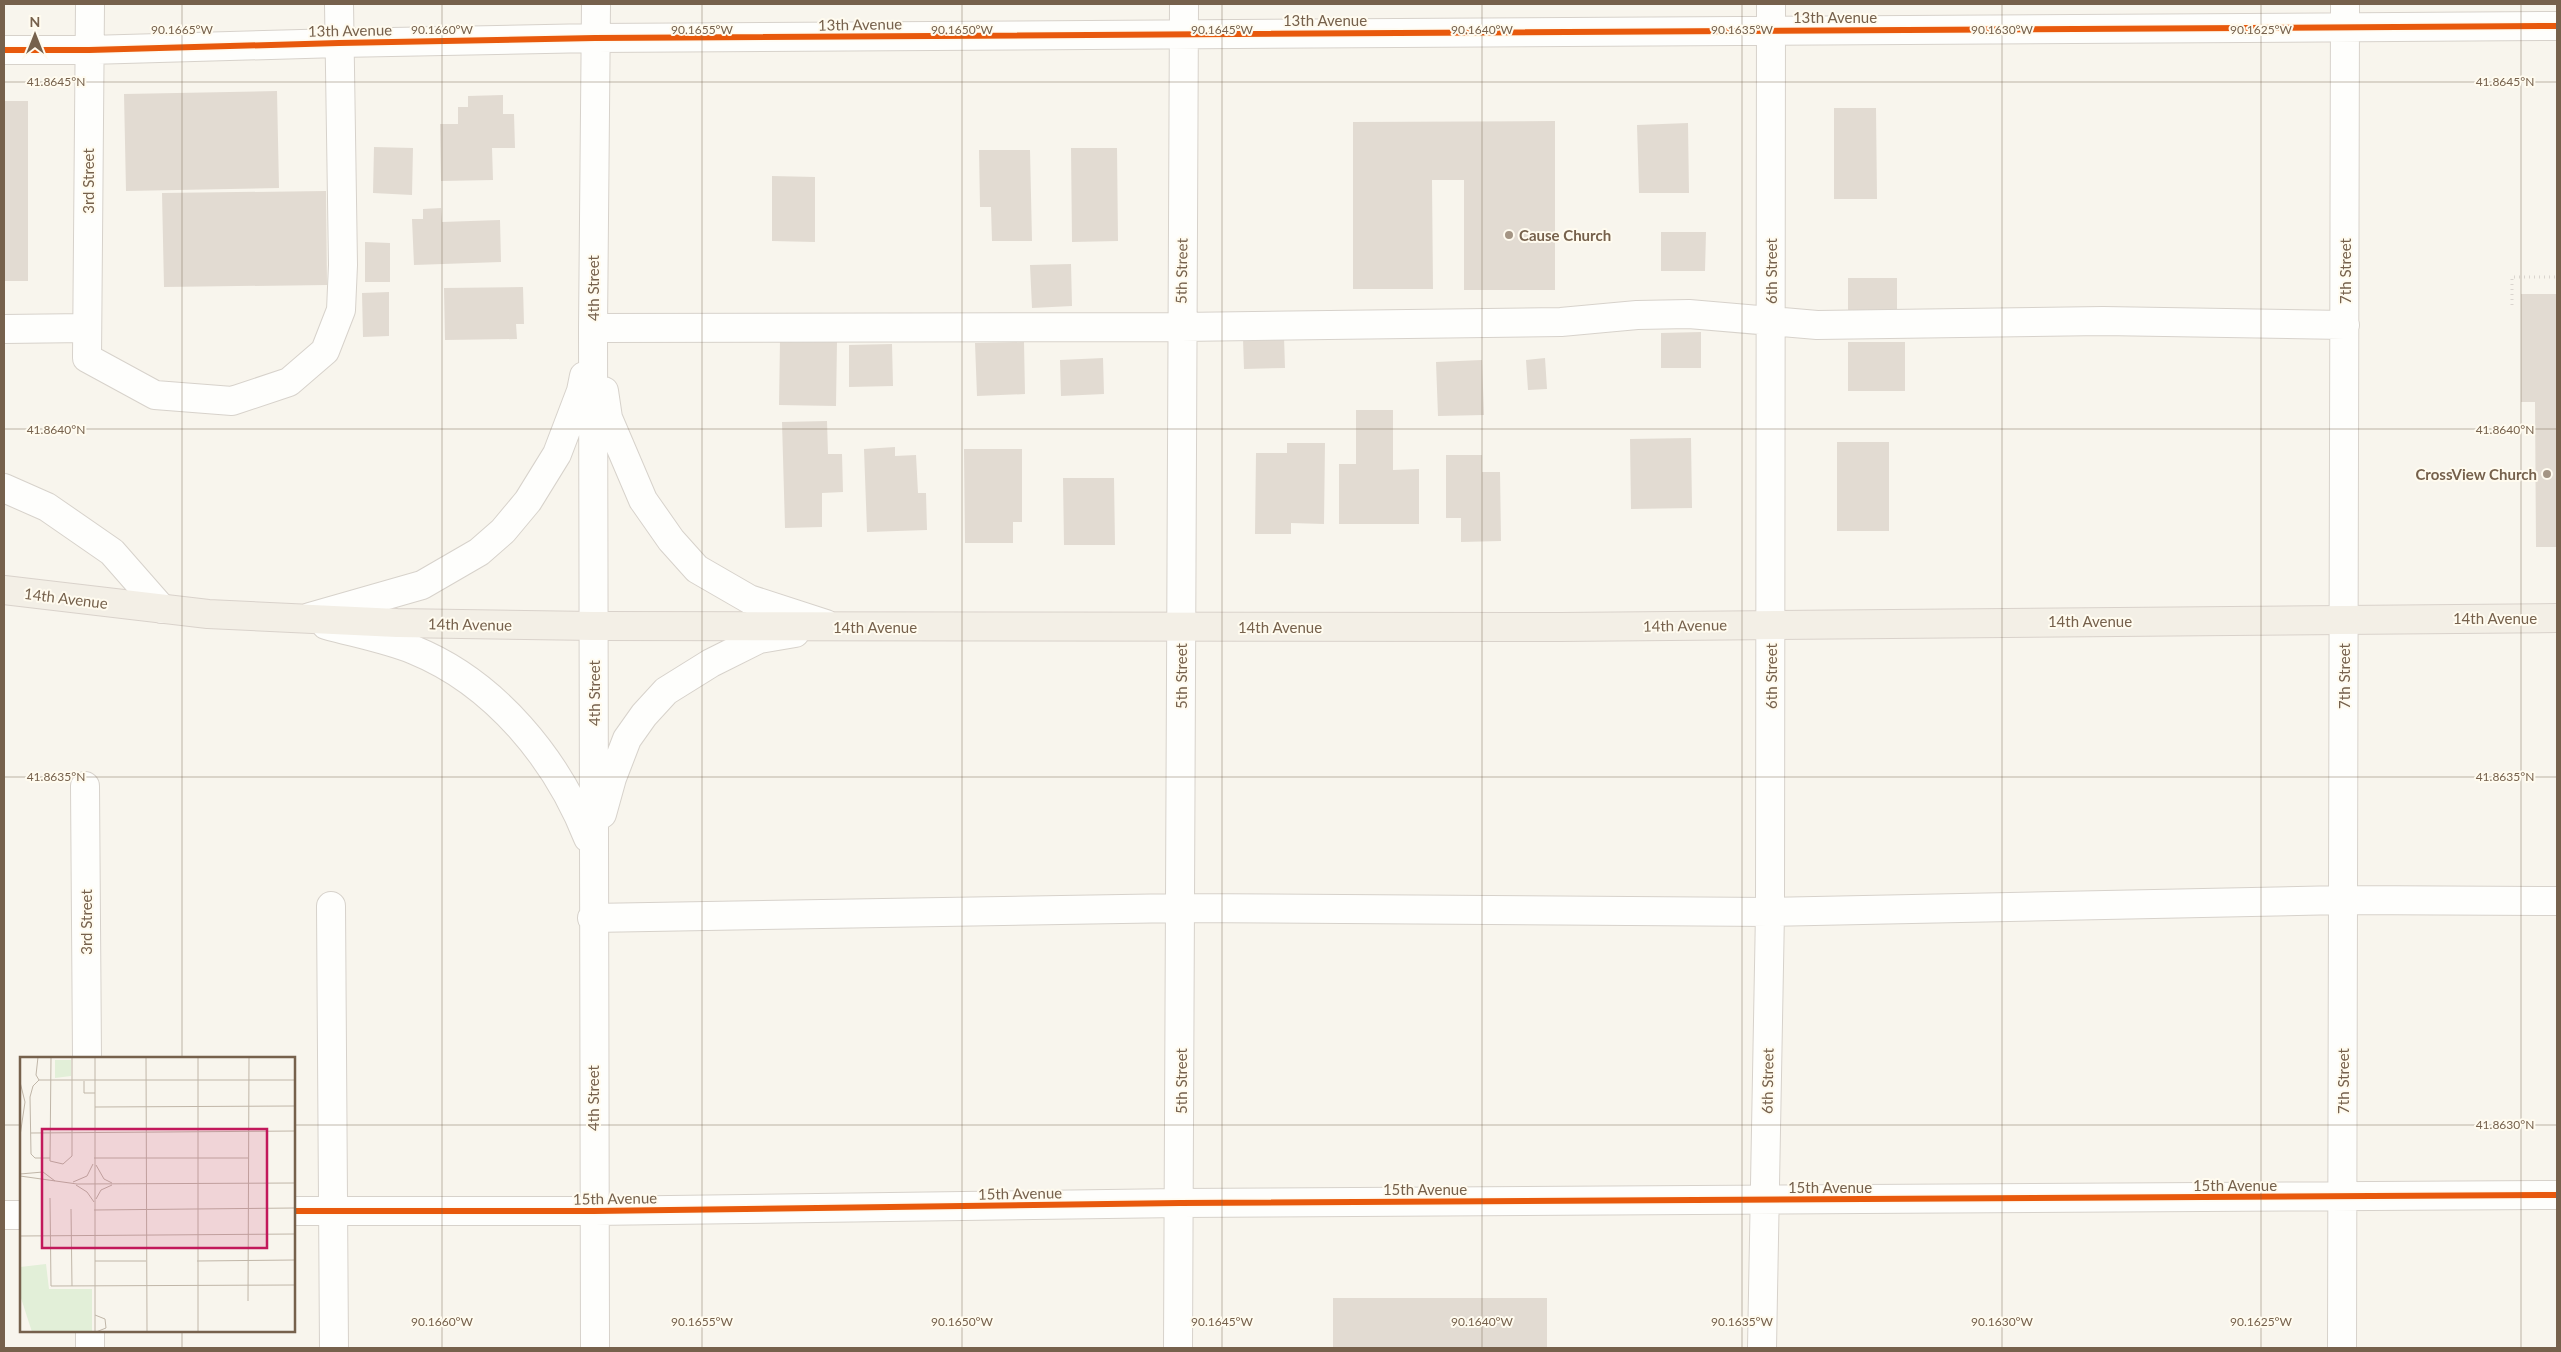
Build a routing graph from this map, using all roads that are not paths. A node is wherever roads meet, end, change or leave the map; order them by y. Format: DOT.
graph roads {
  1 [pos="90,4"];
  2 [pos="339,4"];
  3 [pos="596,4"];
  4 [pos="1184,4"];
  5 [pos="2345,15"];
  6 [pos="1771,17"];
  7 [pos="2557,26"];
  8 [pos="1184,34"];
  9 [pos="596,38"];
  10 [pos="339,43"];
  11 [pos="4,50"];
  12 [pos="89,50"];
  13 [pos="1771,320"];
  14 [pos="2345,325"];
  15 [pos="1181,327"];
  16 [pos="87,328"];
  17 [pos="593,328"];
  18 [pos="4,329"];
  19 [pos="4,488"];
  20 [pos="4,590"];
  21 [pos="162,609"];
  22 [pos="303,618"];
  23 [pos="2557,618"];
  24 [pos="2344,619"];
  25 [pos="1771,623"];
  26 [pos="594,626"];
  27 [pos="836,627"];
  28 [pos="1181,627"];
  29 [pos="84,786"];
  30 [pos="592,849"];
  31 [pos="2343,900"];
  32 [pos="2557,901"];
  33 [pos="331,906"];
  34 [pos="1182,908"];
  35 [pos="1770,912"];
  36 [pos="592,918"];
  37 [pos="87,1057"];
  38 [pos="2557,1195"];
  39 [pos="2343,1197"];
  40 [pos="1764,1200"];
  41 [pos="1180,1203"];
  42 [pos="295,1211"];
  43 [pos="333,1211"];
  44 [pos="594,1211"];
  45 [pos="4,1215"];
  46 [pos="20,1215"];
  47 [pos="90,1332"];
  48 [pos="90,1348"];
  49 [pos="334,1348"];
  50 [pos="595,1348"];
  51 [pos="1178,1348"];
  52 [pos="1762,1348"];
  53 [pos="2342,1348"];
  1 -- 12 [label="street, 3rd Street"];
  2 -- 10 [label="street"];
  3 -- 9 [label="street, 4th Street"];
  4 -- 8 [label="street, 5th Street"];
  5 -- 6 [label="street, 13th Avenue"];
  5 -- 7 [label="street, 13th Avenue"];
  5 -- 14 [label="street, 7th Street"];
  6 -- 8 [label="street, 13th Avenue"];
  6 -- 13 [label="street, 6th Street"];
  8 -- 9 [label="street, 13th Avenue"];
  8 -- 15 [label="street, 5th Street"];
  9 -- 10 [label="street, 13th Avenue"];
  9 -- 17 [label="street, 4th Street"];
  10 -- 12 [label="street, 13th Avenue"];
  10 -- 16 [label="street, 3rd Street"];
  11 -- 12 [label="street, 13th Avenue"];
  12 -- 16 [label="street, 3rd Street"];
  13 -- 14 [label="street"];
  13 -- 15 [label="street"];
  13 -- 25 [label="street, 6th Street"];
  14 -- 24 [label="street, 7th Street"];
  15 -- 17 [label="street"];
  15 -- 28 [label="street, 5th Street"];
  16 -- 18 [label="street"];
  17 -- 22 [label="street"];
  17 -- 26 [label="street, 4th Street"];
  17 -- 27 [label="street"];
  19 -- 21 [label="street"];
  20 -- 21 [label="main road, 14th Avenue"];
  21 -- 22 [label="main road, 14th Avenue"];
  22 -- 26 [label="main road, 14th Avenue"];
  22 -- 30 [label="street"];
  23 -- 24 [label="main road, 14th Avenue"];
  24 -- 25 [label="main road, 14th Avenue"];
  24 -- 31 [label="street, 7th Street"];
  25 -- 28 [label="main road, 14th Avenue"];
  25 -- 35 [label="street, 6th Street"];
  26 -- 27 [label="main road, 14th Avenue"];
  26 -- 30 [label="street, 4th Street"];
  27 -- 28 [label="main road, 14th Avenue"];
  27 -- 30 [label="street"];
  28 -- 34 [label="street, 5th Street"];
  29 -- 37 [label="street, 3rd Street"];
  30 -- 36 [label="street, 4th Street"];
  31 -- 32 [label="street"];
  31 -- 35 [label="street"];
  31 -- 39 [label="street, 7th Street"];
  33 -- 43 [label="street"];
  34 -- 35 [label="street"];
  34 -- 36 [label="street"];
  34 -- 41 [label="street, 5th Street"];
  35 -- 40 [label="street, 6th Street"];
  36 -- 44 [label="street, 4th Street"];
  38 -- 39 [label="street, 15th Avenue"];
  39 -- 40 [label="street, 15th Avenue"];
  39 -- 53 [label="street, 7th Street"];
  40 -- 41 [label="street, 15th Avenue"];
  40 -- 52 [label="street, 6th Street"];
  41 -- 44 [label="street, 15th Avenue"];
  41 -- 51 [label="street, 5th Street"];
  42 -- 43 [label="street, 15th Avenue"];
  43 -- 44 [label="street, 15th Avenue"];
  43 -- 49 [label="street"];
  44 -- 50 [label="street, 4th Street"];
  45 -- 46 [label="street"];
  47 -- 48 [label="street"];
}
